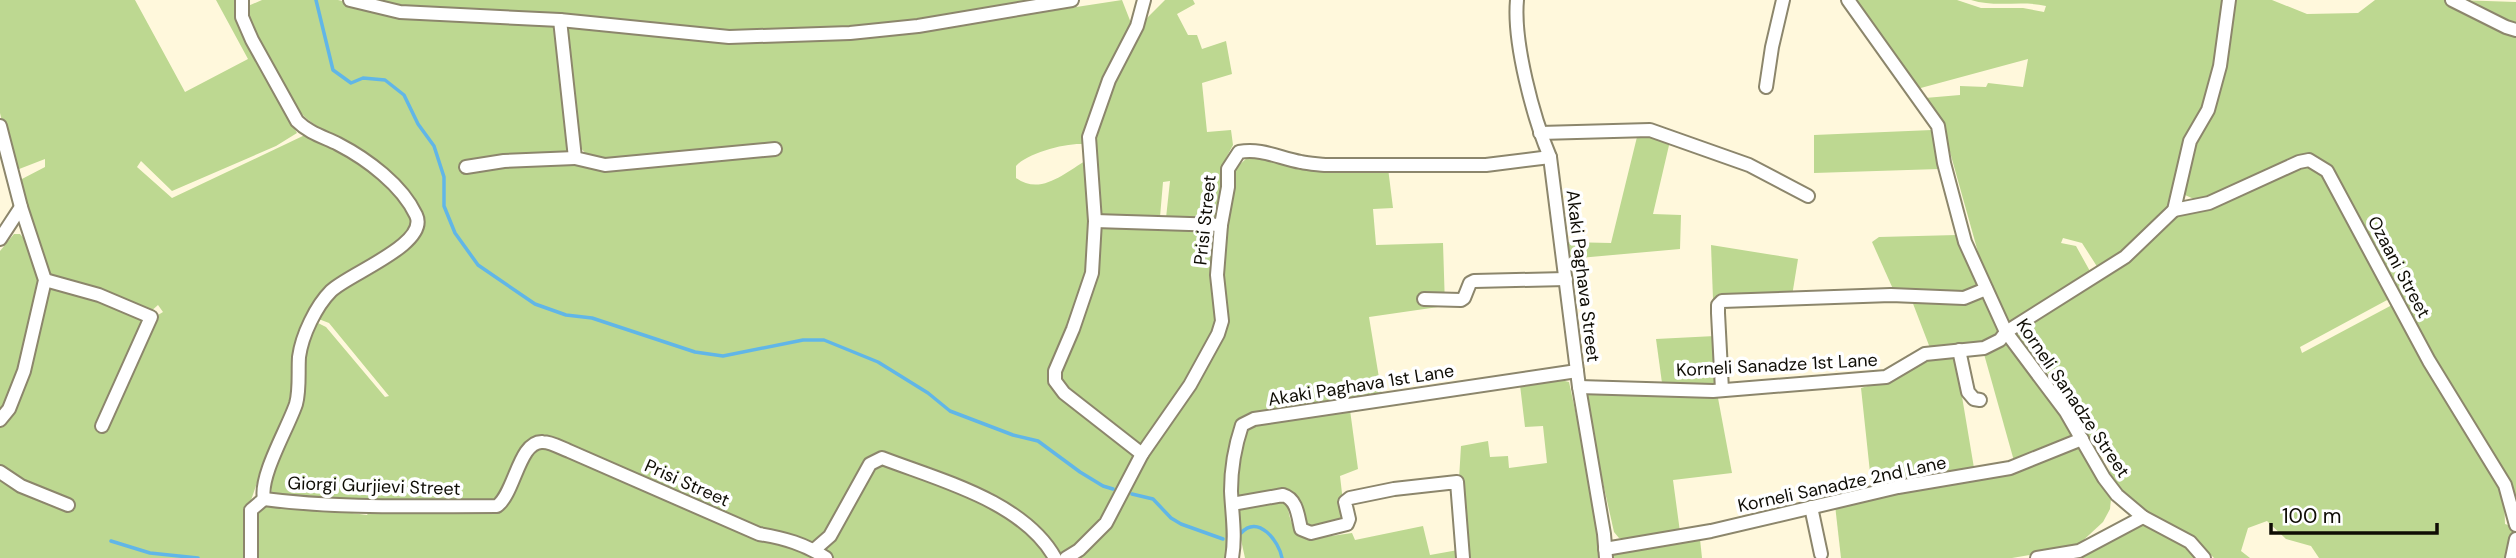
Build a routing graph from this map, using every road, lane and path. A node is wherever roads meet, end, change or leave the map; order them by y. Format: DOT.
graph roads {
  1 [pos="242,0"];
  2 [pos="350,0"];
  3 [pos="1072,0"];
  4 [pos="1144,0"];
  5 [pos="1517,0"];
  6 [pos="1783,0"];
  7 [pos="1848,0"];
  8 [pos="2230,0"];
  9 [pos="2452,0"];
  10 [pos="560,20"];
  11 [pos="2516,30"];
  12 [pos="1766,88"];
  13 [pos="0,126"];
  14 [pos="1540,133"];
  15 [pos="775,149"];
  16 [pos="1550,157"];
  17 [pos="575,158"];
  18 [pos="466,167"];
  19 [pos="1808,196"];
  20 [pos="21,206"];
  21 [pos="2174,210"];
  22 [pos="1095,221"];
  23 [pos="1221,225"];
  24 [pos="0,239"];
  25 [pos="1566,279"];
  26 [pos="45,280"];
  27 [pos="1986,289"];
  28 [pos="1424,299"];
  29 [pos="2006,332"];
  30 [pos="1959,350"];
  31 [pos="1577,371"];
  32 [pos="1579,387"];
  33 [pos="1722,390"];
  34 [pos="1980,400"];
  35 [pos="0,420"];
  36 [pos="102,426"];
  37 [pos="2082,439"];
  38 [pos="533,444"];
  39 [pos="1142,454"];
  40 [pos="0,472"];
  41 [pos="264,499"];
  42 [pos="1232,504"];
  43 [pos="68,505"];
  44 [pos="1811,507"];
  45 [pos="2143,517"];
  46 [pos="2516,525"];
  47 [pos="2516,539"];
  48 [pos="814,550"];
  49 [pos="1606,554"];
  50 [pos="1821,554"];
  51 [pos="251,558"];
  52 [pos="827,558"];
  53 [pos="1055,558"];
  54 [pos="1066,558"];
  55 [pos="1232,558"];
  56 [pos="1463,558"];
  57 [pos="2037,558"];
  58 [pos="2204,558"];
  59 [pos="2512,558"];
  1 -- 41 [label="street, Giorgi Gurjievi Street"];
  2 -- 10 [label="street"];
  3 -- 10 [label="street"];
  4 -- 22 [label="street"];
  5 -- 14 [label="street, Akaki Paghava Street"];
  6 -- 12 [label="street"];
  7 -- 27 [label="street, Korneli Sanadze Street"];
  8 -- 21 [label="street"];
  9 -- 11 [label="street"];
  10 -- 17 [label="street"];
  13 -- 20 [label="street"];
  14 -- 16 [label="street, Akaki Paghava Street"];
  14 -- 19 [label="street"];
  15 -- 17 [label="street"];
  16 -- 23 [label="street, Prisi Street"];
  16 -- 25 [label="street, Akaki Paghava Street"];
  17 -- 18 [label="street"];
  20 -- 24 [label="street"];
  20 -- 26 [label="street"];
  21 -- 29 [label="street, Korneli Sanadze 1st Lane"];
  21 -- 46 [label="street, Ozaani Street"];
  22 -- 23 [label="street"];
  22 -- 39 [label="street"];
  23 -- 39 [label="street, Prisi Street"];
  25 -- 28 [label="street"];
  25 -- 31 [label="street, Akaki Paghava Street"];
  26 -- 35 [label="street"];
  26 -- 36 [label="street"];
  27 -- 29 [label="street, Korneli Sanadze Street"];
  27 -- 33 [label="street"];
  29 -- 30 [label="street, Korneli Sanadze 1st Lane"];
  29 -- 37 [label="street, Korneli Sanadze Street"];
  30 -- 33 [label="street, Korneli Sanadze 1st Lane"];
  30 -- 34 [label="street"];
  31 -- 32 [label="street, Akaki Paghava Street"];
  31 -- 42 [label="street, Akaki Paghava 1st Lane"];
  32 -- 33 [label="street, Korneli Sanadze 1st Lane"];
  32 -- 49 [label="street, Akaki Paghava Street"];
  37 -- 44 [label="street, Korneli Sanadze 2nd Lane"];
  37 -- 45 [label="street, Korneli Sanadze Street"];
  38 -- 41 [label="street, Giorgi Gurjievi Street"];
  38 -- 48 [label="street, Prisi Street"];
  39 -- 54 [label="street, Prisi Street"];
  40 -- 43 [label="street"];
  41 -- 51 [label="street"];
  42 -- 55 [label="street, Akaki Paghava 1st Lane"];
  42 -- 56 [label="street"];
  44 -- 49 [label="street, Korneli Sanadze 2nd Lane"];
  44 -- 50 [label="street"];
  45 -- 57 [label="street"];
  45 -- 58 [label="street, Korneli Sanadze Street"];
  47 -- 59 [label="street"];
  48 -- 52 [label="street, Prisi Street"];
  48 -- 53 [label="street"];
}
